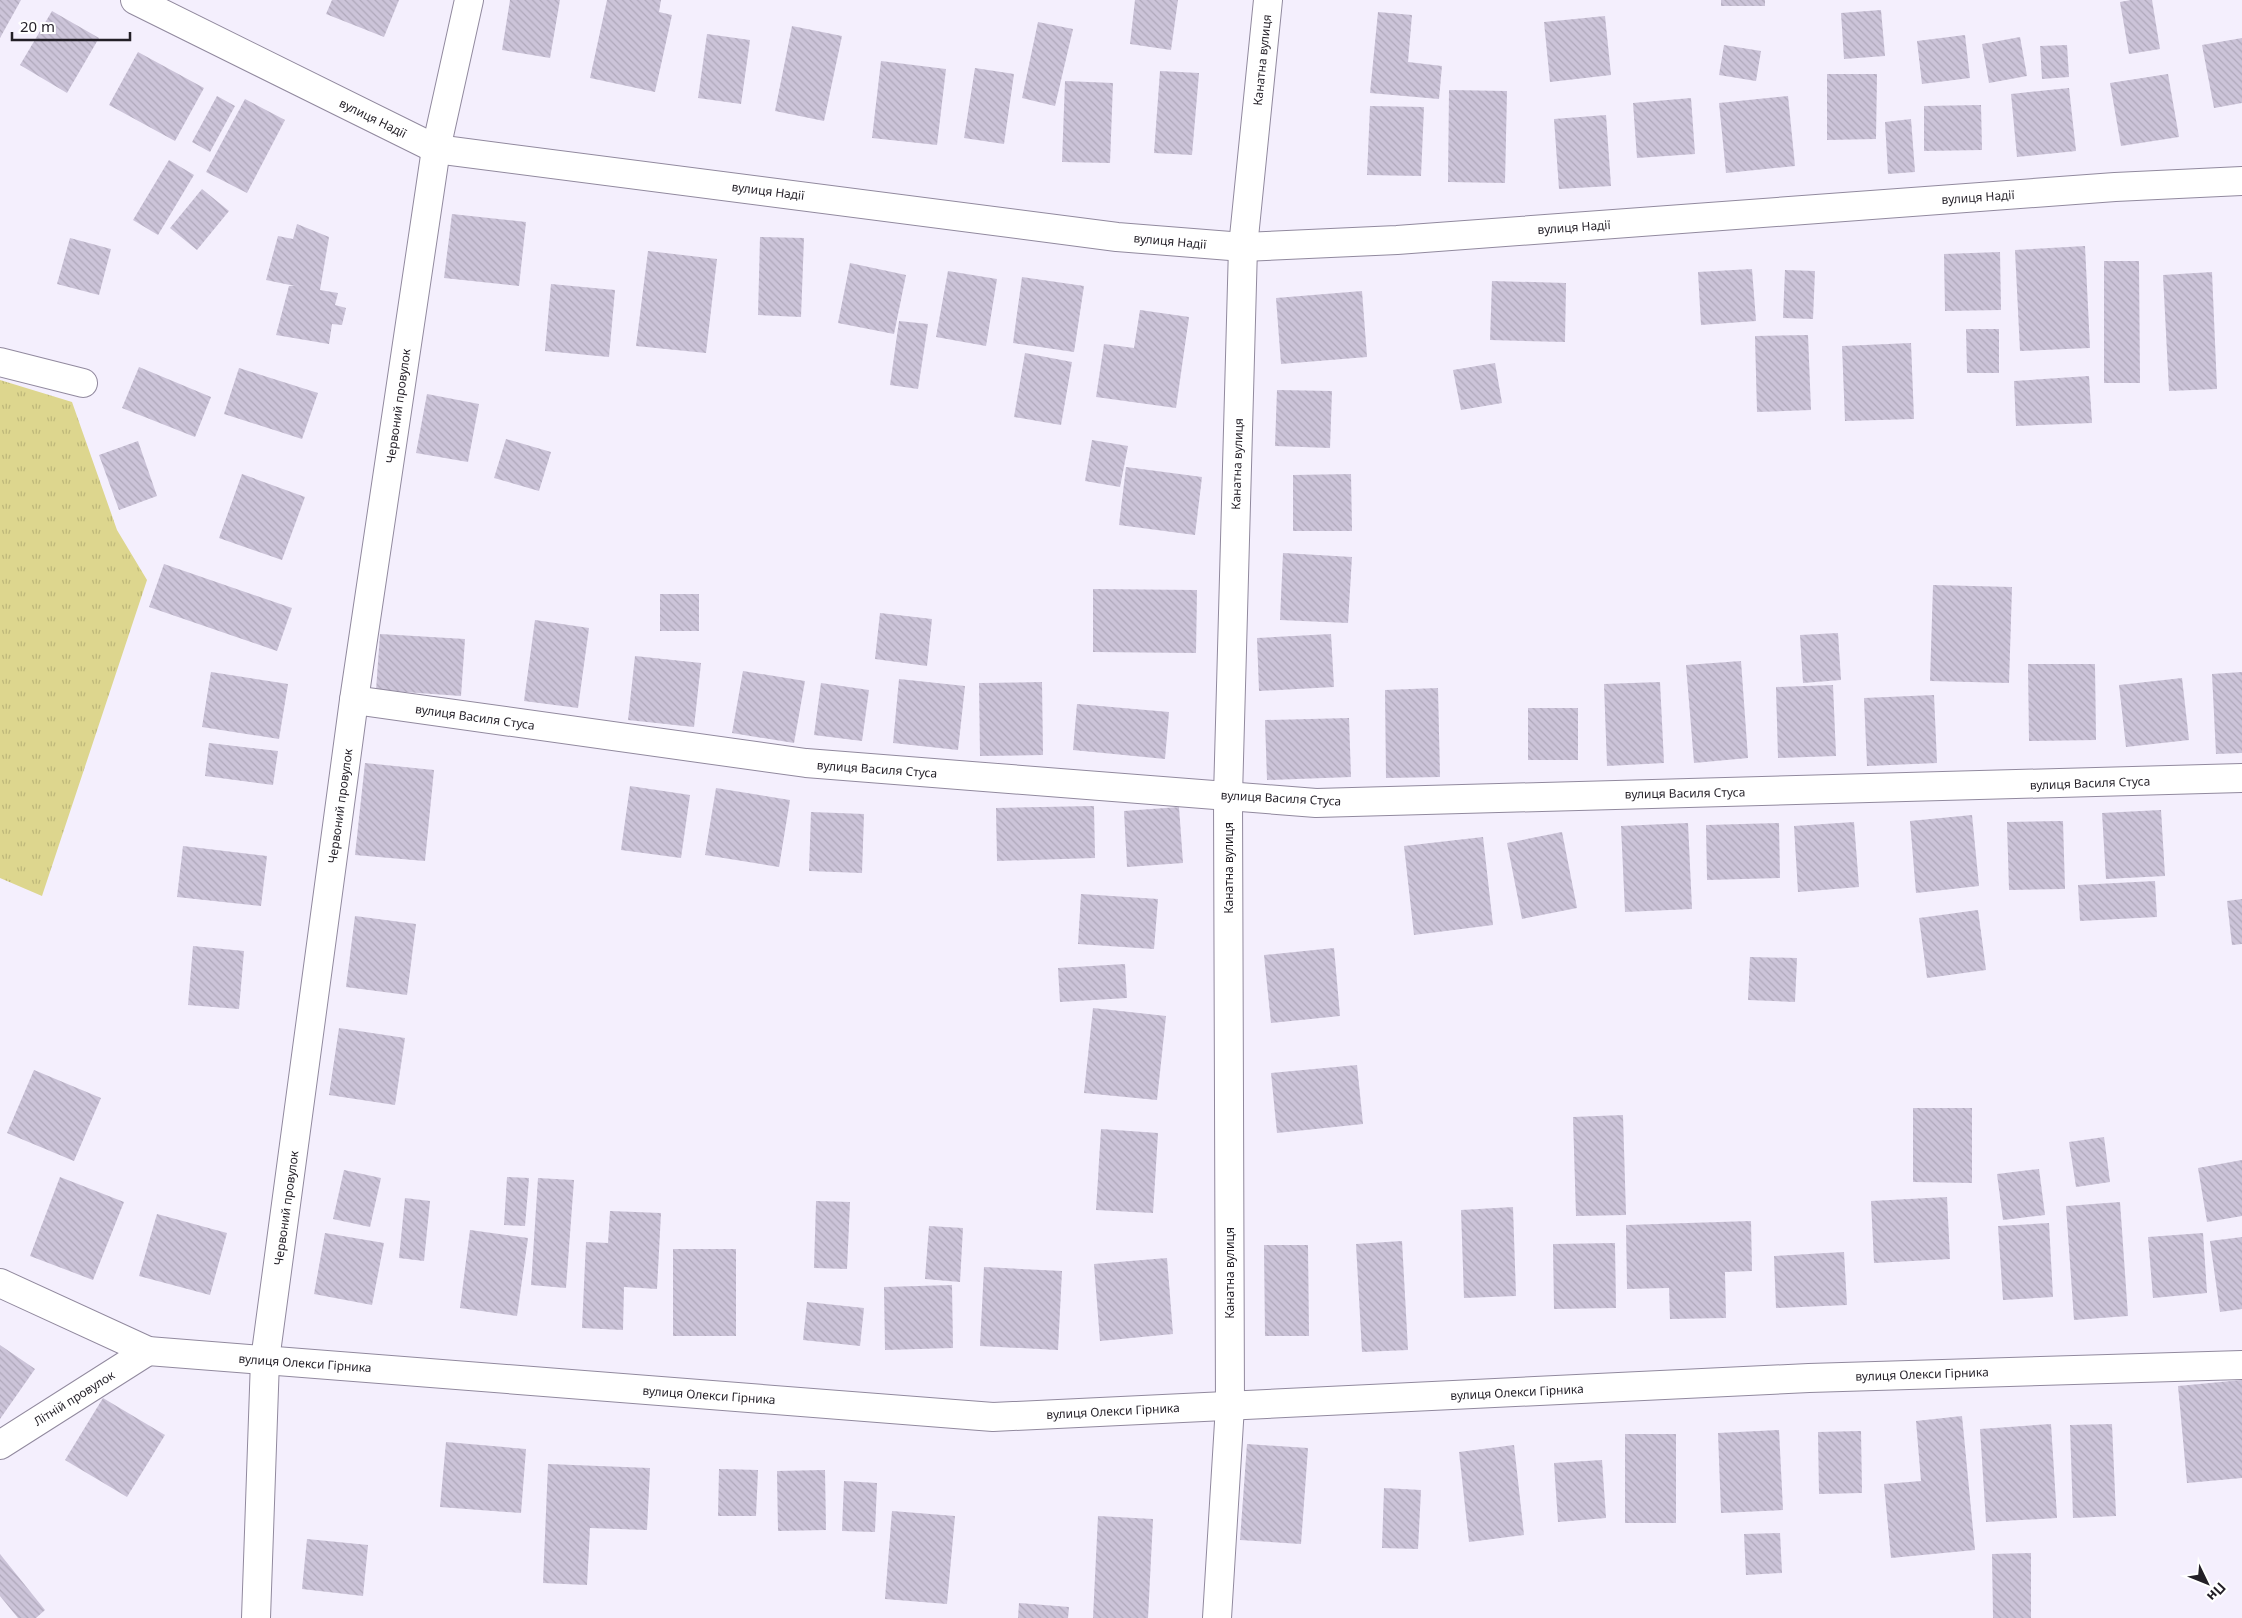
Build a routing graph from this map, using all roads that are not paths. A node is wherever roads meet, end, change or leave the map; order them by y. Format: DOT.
graph roads {
  1 [pos="135,0"];
  2 [pos="469,0"];
  3 [pos="1268,0"];
  4 [pos="436,149"];
  5 [pos="2242,181"];
  6 [pos="1243,247"];
  7 [pos="0,362"];
  8 [pos="83,383"];
  9 [pos="354,700"];
  10 [pos="2242,778"];
  11 [pos="1228,796"];
  12 [pos="0,1283"];
  13 [pos="148,1351"];
  14 [pos="265,1360"];
  15 [pos="2242,1365"];
  16 [pos="1230,1406"];
  17 [pos="0,1445"];
  18 [pos="256,1618"];
  19 [pos="1217,1618"];
  1 -- 4 [label="street, вулиця Надії"];
  2 -- 4 [label="street, Червоний провулок"];
  3 -- 6 [label="street, Канатна вулиця"];
  4 -- 6 [label="street, вулиця Надії"];
  4 -- 9 [label="street, Червоний провулок"];
  5 -- 6 [label="street, вулиця Надії"];
  6 -- 11 [label="street, Канатна вулиця"];
  7 -- 8 [label="street"];
  9 -- 11 [label="street, вулиця Василя Стуса"];
  9 -- 14 [label="street, Червоний провулок"];
  10 -- 11 [label="street, вулиця Василя Стуса"];
  11 -- 16 [label="street, Канатна вулиця"];
  12 -- 13 [label="street, вулиця Олекси Гірника"];
  13 -- 14 [label="street, вулиця Олекси Гірника"];
  13 -- 17 [label="street, Літній провулок"];
  14 -- 16 [label="street, вулиця Олекси Гірника"];
  14 -- 18 [label="street, Червоний провулок"];
  15 -- 16 [label="street, вулиця Олекси Гірника"];
  16 -- 19 [label="street, Канатна вулиця"];
}
